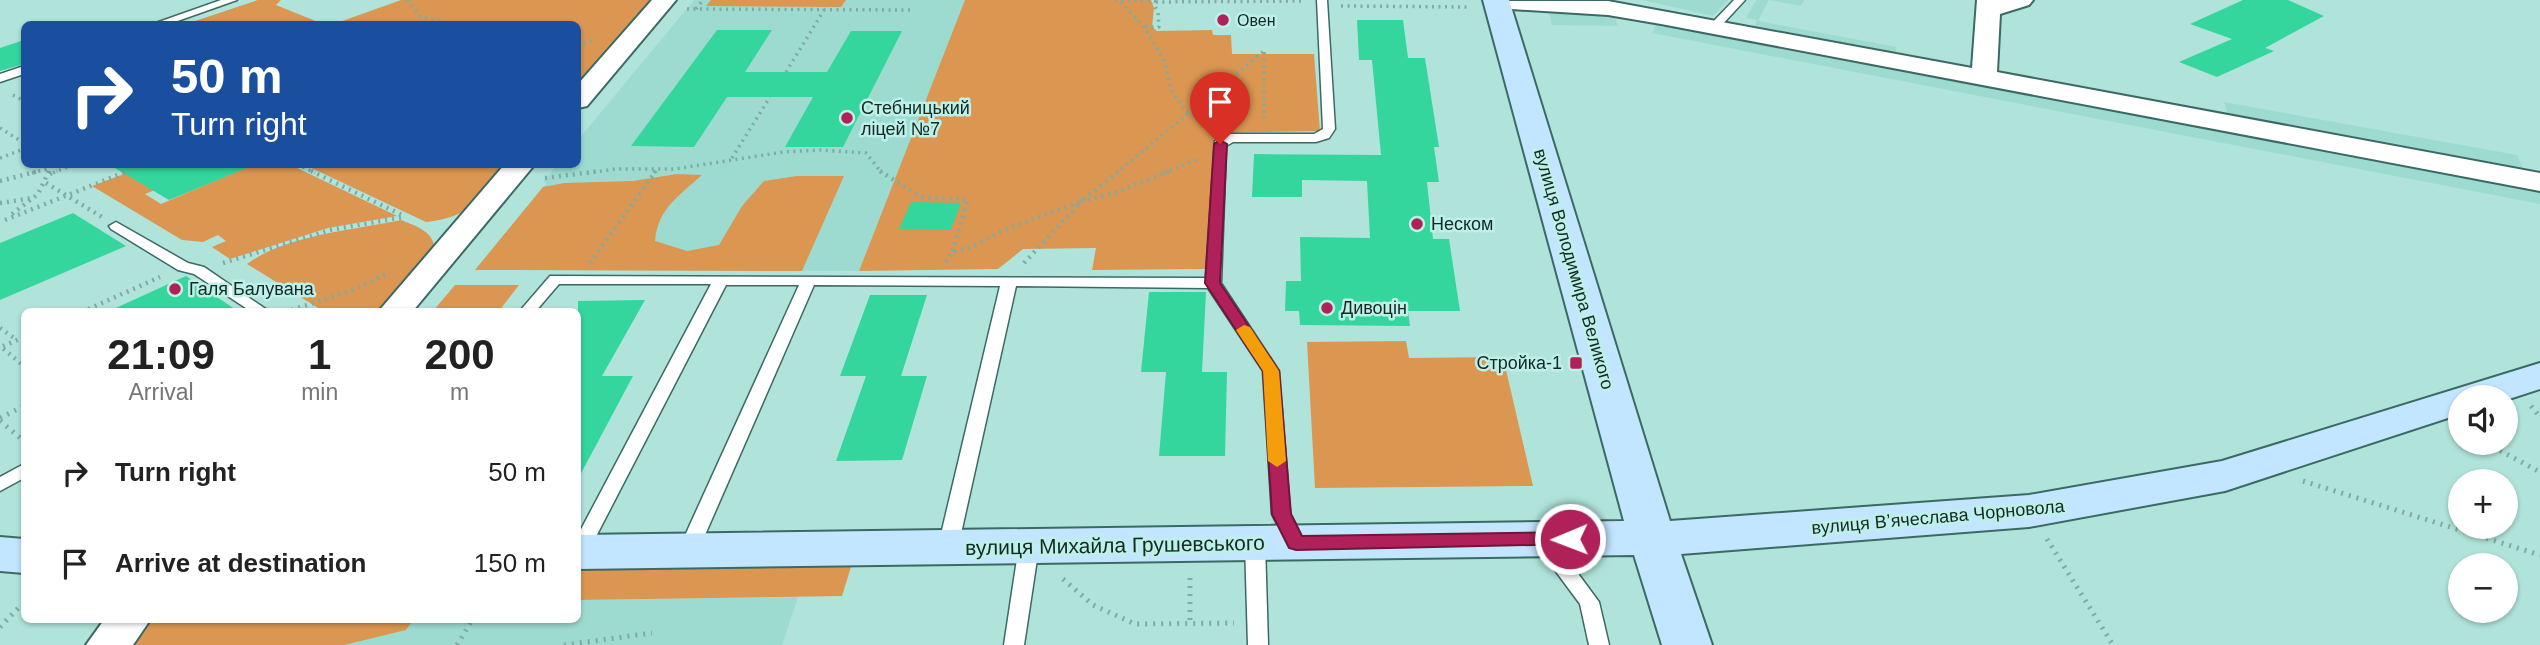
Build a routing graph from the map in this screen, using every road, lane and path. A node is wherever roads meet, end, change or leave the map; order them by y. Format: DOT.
graph roads {
  1 [pos="232,0"];
  2 [pos="407,0"];
  3 [pos="703,0"];
  4 [pos="1115,0"];
  5 [pos="1740,0"];
  6 [pos="2021,0"];
  7 [pos="1155,1"];
  8 [pos="1121,2"];
  9 [pos="1322,3"];
  10 [pos="673,4"];
  11 [pos="1484,4"];
  12 [pos="1988,6"];
  13 [pos="696,9"];
  14 [pos="824,10"];
  15 [pos="912,10"];
  16 [pos="168,21"];
  17 [pos="440,21"];
  18 [pos="1715,26"];
  19 [pos="1144,27"];
  20 [pos="21,71"];
  21 [pos="786,72"];
  22 [pos="1984,77"];
  23 [pos="0,78"];
  24 [pos="581,97"];
  25 [pos="770,97"];
  26 [pos="1187,112"];
  27 [pos="0,128"];
  28 [pos="1230,138"];
  29 [pos="1264,138"];
  30 [pos="21,141"];
  31 [pos="1220,149"];
  32 [pos="21,150"];
  33 [pos="0,158"];
  34 [pos="732,158"];
  35 [pos="43,168"];
  36 [pos="50,168"];
  37 [pos="64,168"];
  38 [pos="135,168"];
  39 [pos="305,168"];
  40 [pos="657,169"];
  41 [pos="534,171"];
  42 [pos="50,174"];
  43 [pos="0,181"];
  44 [pos="2540,182"];
  45 [pos="46,183"];
  46 [pos="66,195"];
  47 [pos="33,198"];
  48 [pos="1082,201"];
  49 [pos="0,203"];
  50 [pos="3,221"];
  51 [pos="116,226"];
  52 [pos="952,252"];
  53 [pos="441,257"];
  54 [pos="191,268"];
  55 [pos="555,279"];
  56 [pos="721,280"];
  57 [pos="809,280"];
  58 [pos="931,281"];
  59 [pos="1009,282"];
  60 [pos="1213,283"];
  61 [pos="92,308"];
  62 [pos="256,308"];
  63 [pos="298,308"];
  64 [pos="397,308"];
  65 [pos="530,308"];
  66 [pos="0,328"];
  67 [pos="21,338"];
  68 [pos="17,340"];
  69 [pos="21,364"];
  70 [pos="2540,376"];
  71 [pos="2510,385"];
  72 [pos="2448,404"];
  73 [pos="21,408"];
  74 [pos="0,419"];
  75 [pos="21,438"];
  76 [pos="2509,455"];
  77 [pos="2256,466"];
  78 [pos="2540,471"];
  79 [pos="21,472"];
  80 [pos="0,485"];
  81 [pos="2029,511"];
  82 [pos="1652,538"];
  83 [pos="1543,540"];
  84 [pos="1276,543"];
  85 [pos="581,546"];
  86 [pos="1029,546"];
  87 [pos="948,547"];
  88 [pos="688,551"];
  89 [pos="581,552"];
  90 [pos="2540,555"];
  91 [pos="1190,578"];
  92 [pos="1063,579"];
  93 [pos="21,605"];
  94 [pos="1257,622"];
  95 [pos="126,623"];
  96 [pos="470,623"];
  97 [pos="1190,624"];
  98 [pos="0,627"];
  99 [pos="652,633"];
  100 [pos="108,645"];
  101 [pos="457,645"];
  102 [pos="564,645"];
  103 [pos="1014,645"];
  104 [pos="1258,645"];
  105 [pos="1600,645"];
  106 [pos="1687,645"];
  107 [pos="2113,645"];
  1 -- 16 [label="lane"];
  2 -- 17 [label="path"];
  3 -- 13 [label="path"];
  4 -- 8 [label="path"];
  5 -- 18 [label="lane"];
  6 -- 12 [label="street"];
  7 -- 8 [label="path"];
  7 -- 9 [label="path"];
  7 -- 19 [label="path"];
  8 -- 19 [label="path"];
  9 -- 11 [label="path"];
  9 -- 29 [label="lane"];
  10 -- 13 [label="path"];
  10 -- 24 [label="street"];
  11 -- 18 [label="street"];
  11 -- 82 [label="street, вулиця Володимира Великого"];
  12 -- 22 [label="street"];
  13 -- 14 [label="path"];
  14 -- 15 [label="path"];
  14 -- 21 [label="path"];
  18 -- 22 [label="street"];
  19 -- 26 [label="path"];
  20 -- 23 [label="lane"];
  22 -- 44 [label="street"];
  25 -- 34 [label="path"];
  26 -- 28 [label="path"];
  26 -- 29 [label="path"];
  26 -- 48 [label="path"];
  27 -- 30 [label="path"];
  28 -- 29 [label="lane"];
  28 -- 31 [label="lane"];
  31 -- 48 [label="path"];
  31 -- 60 [label="lane"];
  32 -- 33 [label="path"];
  34 -- 40 [label="path"];
  34 -- 52 [label="path"];
  35 -- 43 [label="path"];
  36 -- 42 [label="path"];
  37 -- 42 [label="path"];
  38 -- 46 [label="path"];
  39 -- 54 [label="path"];
  40 -- 41 [label="path"];
  40 -- 55 [label="path"];
  41 -- 53 [label="street"];
  42 -- 45 [label="path"];
  45 -- 46 [label="path"];
  45 -- 47 [label="path"];
  46 -- 50 [label="path"];
  46 -- 51 [label="path"];
  47 -- 49 [label="path"];
  47 -- 50 [label="path"];
  48 -- 52 [label="path"];
  48 -- 59 [label="path"];
  51 -- 54 [label="lane"];
  52 -- 58 [label="path"];
  53 -- 63 [label="path"];
  53 -- 64 [label="street"];
  54 -- 61 [label="path"];
  54 -- 62 [label="lane"];
  55 -- 56 [label="lane"];
  55 -- 65 [label="lane"];
  56 -- 57 [label="lane"];
  56 -- 85 [label="lane"];
  57 -- 58 [label="lane"];
  57 -- 88 [label="lane"];
  58 -- 59 [label="lane"];
  59 -- 60 [label="lane"];
  59 -- 87 [label="lane"];
  60 -- 84 [label="lane"];
  66 -- 68 [label="path"];
  67 -- 68 [label="path"];
  68 -- 69 [label="path"];
  70 -- 71 [label="street"];
  72 -- 77 [label="street, вулиця Вʼячеслава Чорновола"];
  73 -- 74 [label="path"];
  74 -- 75 [label="path"];
  76 -- 78 [label="path"];
  77 -- 81 [label="street, вулиця Вʼячеслава Чорновола"];
  77 -- 90 [label="path"];
  79 -- 80 [label="lane"];
  81 -- 82 [label="street, вулиця Вʼячеслава Чорновола"];
  81 -- 107 [label="path"];
  82 -- 83 [label="street, вулиця Михайла Грушевського"];
  82 -- 106 [label="street, вулиця Володимира Великого"];
  83 -- 84 [label="street, вулиця Михайла Грушевського"];
  83 -- 105 [label="lane"];
  84 -- 86 [label="street, вулиця Михайла Грушевського"];
  84 -- 94 [label="lane"];
  86 -- 87 [label="street, вулиця Михайла Грушевського"];
  86 -- 103 [label="lane"];
  87 -- 88 [label="street, вулиця Михайла Грушевського"];
  88 -- 89 [label="street, вулиця Михайла Грушевського"];
  91 -- 97 [label="path"];
  92 -- 97 [label="path"];
  93 -- 98 [label="path"];
  94 -- 97 [label="path"];
  94 -- 104 [label="lane"];
  95 -- 100 [label="street"];
  96 -- 101 [label="path"];
  99 -- 102 [label="path"];
}
